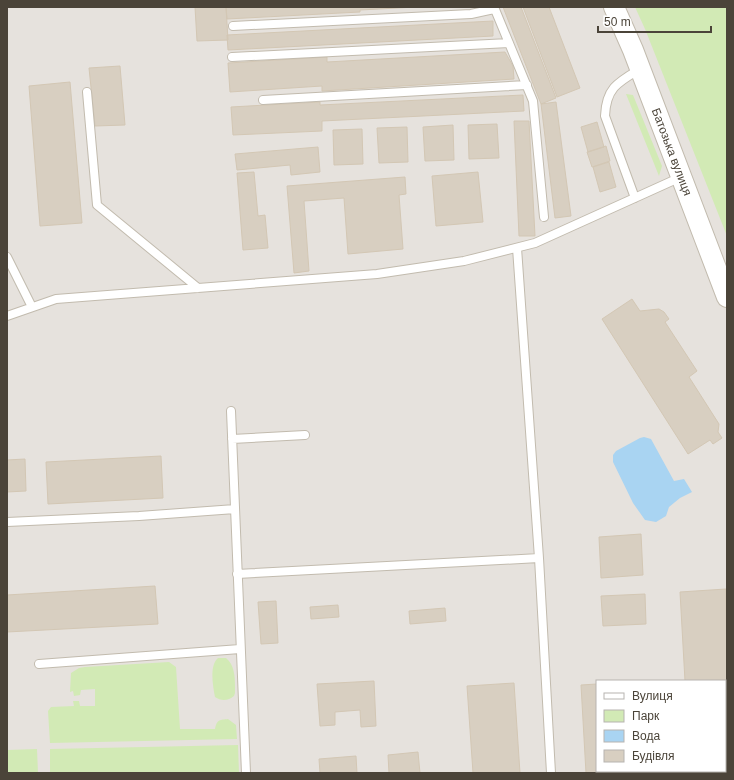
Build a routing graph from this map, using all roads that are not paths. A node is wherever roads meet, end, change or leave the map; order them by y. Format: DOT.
graph roads {
  1 [pos="614,7"];
  2 [pos="494,8"];
  3 [pos="233,26"];
  4 [pos="509,43"];
  5 [pos="232,57"];
  6 [pos="640,68"];
  7 [pos="527,85"];
  8 [pos="88,92"];
  9 [pos="263,100"];
  10 [pos="681,176"];
  11 [pos="635,198"];
  12 [pos="544,217"];
  13 [pos="517,248"];
  14 [pos="7,257"];
  15 [pos="198,288"];
  16 [pos="727,297"];
  17 [pos="32,307"];
  18 [pos="7,316"];
  19 [pos="232,411"];
  20 [pos="305,435"];
  21 [pos="232,439"];
  22 [pos="235,509"];
  23 [pos="7,522"];
  24 [pos="539,558"];
  25 [pos="237,574"];
  26 [pos="240,649"];
  27 [pos="39,664"];
  28 [pos="246,773"];
  29 [pos="551,773"];
  1 -- 6 [label="street, Батозька вулиця"];
  2 -- 3 [label="lane"];
  2 -- 4 [label="lane"];
  4 -- 5 [label="lane"];
  4 -- 7 [label="lane"];
  6 -- 10 [label="street, Батозька вулиця"];
  6 -- 11 [label="lane"];
  7 -- 9 [label="lane"];
  7 -- 12 [label="lane"];
  8 -- 15 [label="lane"];
  10 -- 11 [label="lane"];
  10 -- 16 [label="street, Батозька вулиця"];
  11 -- 13 [label="lane"];
  13 -- 15 [label="lane"];
  13 -- 24 [label="lane"];
  14 -- 17 [label="lane"];
  15 -- 17 [label="lane"];
  17 -- 18 [label="lane"];
  19 -- 21 [label="lane"];
  20 -- 21 [label="lane"];
  21 -- 22 [label="lane"];
  22 -- 23 [label="lane"];
  22 -- 25 [label="lane"];
  24 -- 25 [label="lane"];
  24 -- 29 [label="lane"];
  25 -- 26 [label="lane"];
  26 -- 27 [label="lane"];
  26 -- 28 [label="lane"];
}
